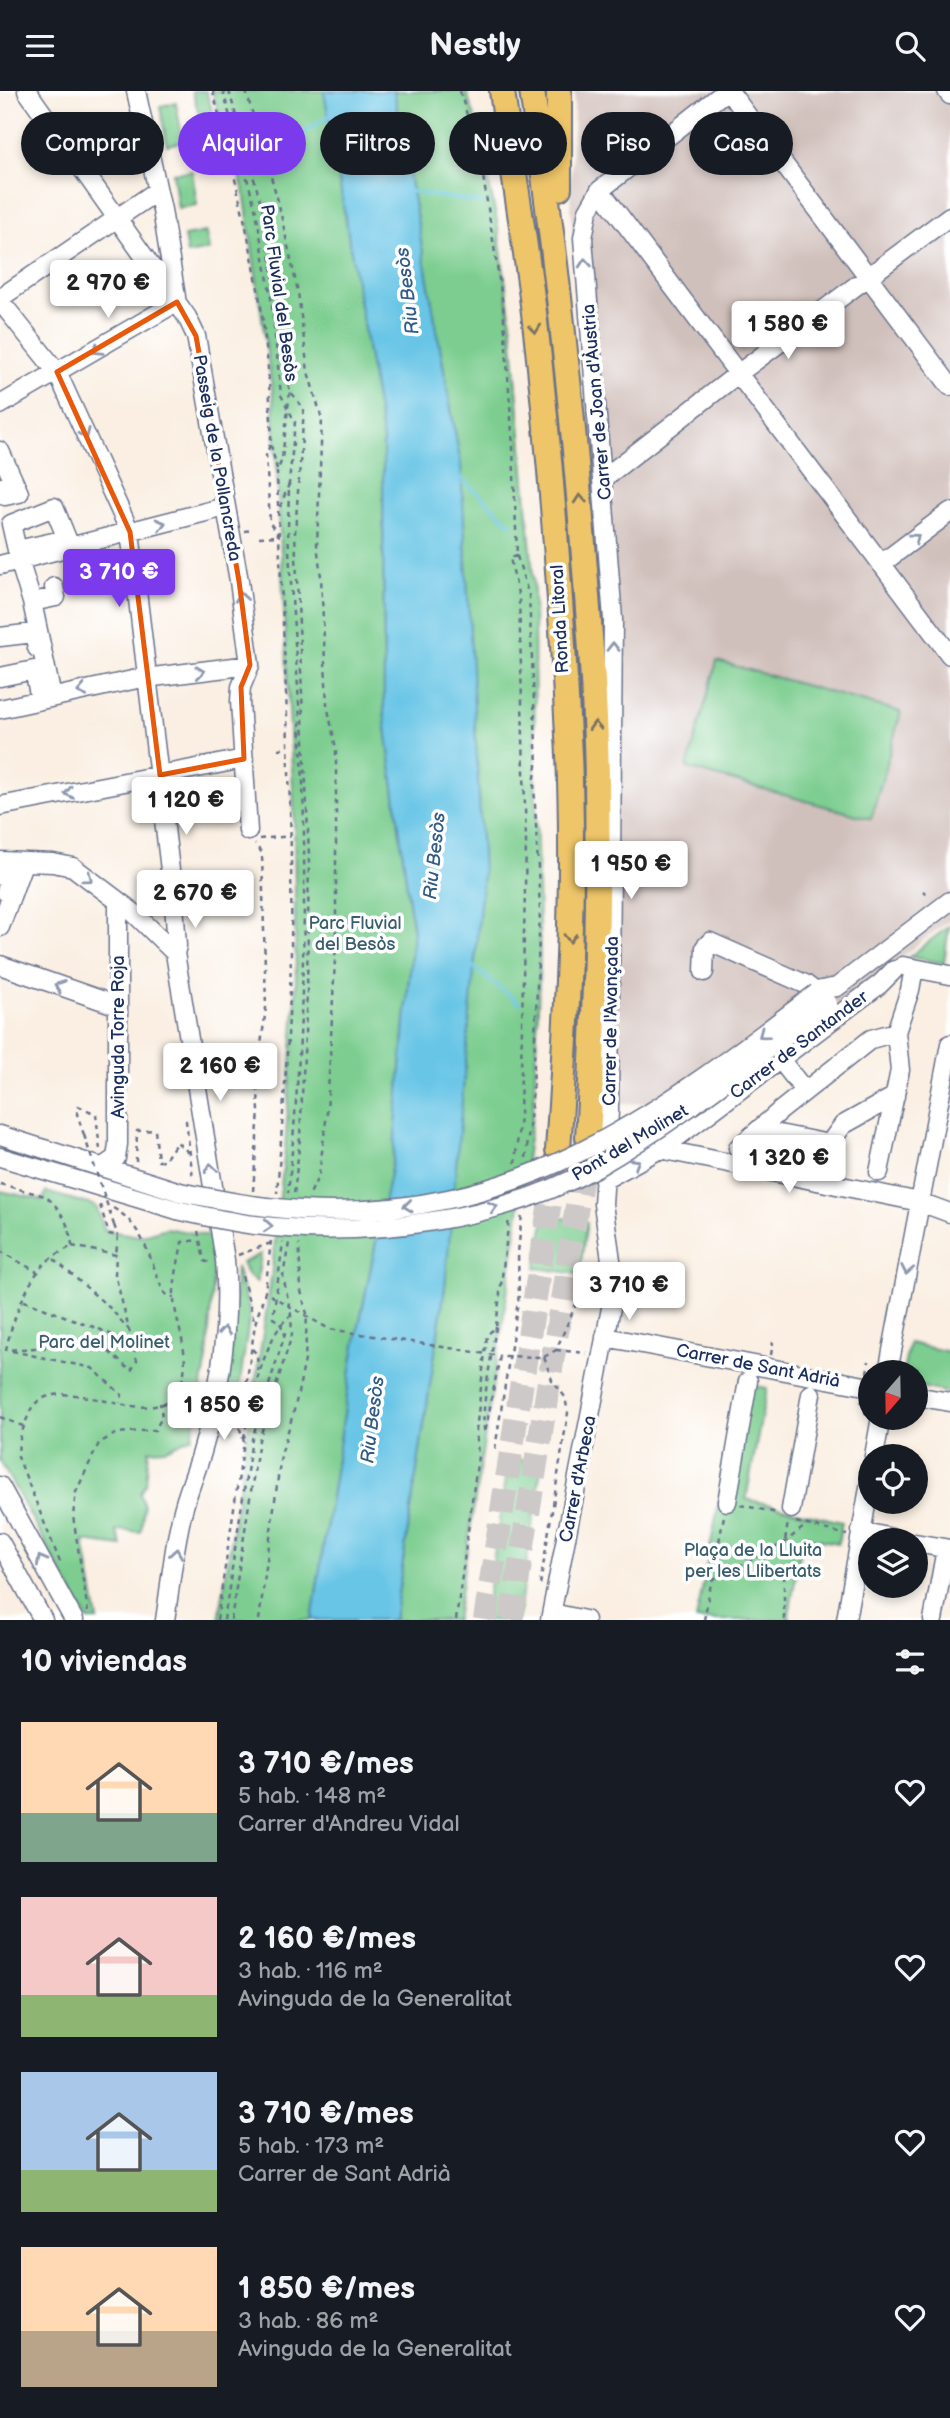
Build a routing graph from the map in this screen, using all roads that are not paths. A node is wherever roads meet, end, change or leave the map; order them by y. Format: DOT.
graph roads {
  1 [pos="27,91"];
  2 [pos="136,91"];
  3 [pos="489,91"];
  4 [pos="502,91"];
  5 [pos="532,91"];
  6 [pos="559,91"];
  7 [pos="727,91"];
  8 [pos="947,91"];
  9 [pos="950,95"];
  10 [pos="498,112"];
  11 [pos="505,112"];
  12 [pos="514,175"];
  13 [pos="600,190"];
  14 [pos="157,191"];
  15 [pos="950,216"];
  16 [pos="117,218"];
  17 [pos="552,225"];
  18 [pos="869,277"];
  19 [pos="0,299"];
  20 [pos="177,302"];
  21 [pos="57,372"];
  22 [pos="739,373"];
  23 [pos="950,386"];
  24 [pos="0,405"];
  25 [pos="0,451"];
  26 [pos="604,478"];
  27 [pos="6,491"];
  28 [pos="225,507"];
  29 [pos="950,512"];
  30 [pos="18,521"];
  31 [pos="130,532"];
  32 [pos="20,563"];
  33 [pos="881,564"];
  34 [pos="0,565"];
  35 [pos="54,587"];
  36 [pos="32,602"];
  37 [pos="614,619"];
  38 [pos="0,637"];
  39 [pos="950,655"];
  40 [pos="250,665"];
  41 [pos="0,677"];
  42 [pos="149,679"];
  43 [pos="52,697"];
  44 [pos="0,709"];
  45 [pos="244,759"];
  46 [pos="160,775"];
  47 [pos="0,806"];
  48 [pos="250,835"];
  49 [pos="0,861"];
  50 [pos="21,869"];
  51 [pos="0,876"];
  52 [pos="118,901"];
  53 [pos="950,901"];
  54 [pos="174,904"];
  55 [pos="0,909"];
  56 [pos="141,921"];
  57 [pos="118,922"];
  58 [pos="0,927"];
  59 [pos="175,953"];
  60 [pos="872,961"];
  61 [pos="0,965"];
  62 [pos="914,968"];
  63 [pos="894,970"];
  64 [pos="704,972"];
  65 [pos="950,975"];
  66 [pos="837,987"];
  67 [pos="817,993"];
  68 [pos="118,1006"];
  69 [pos="896,1032"];
  70 [pos="950,1044"];
  71 [pos="786,1067"];
  72 [pos="805,1091"];
  73 [pos="895,1096"];
  74 [pos="759,1130"];
  75 [pos="0,1135"];
  76 [pos="942,1136"];
  77 [pos="588,1137"];
  78 [pos="668,1144"];
  79 [pos="829,1144"];
  80 [pos="0,1146"];
  81 [pos="738,1148"];
  82 [pos="558,1150"];
  83 [pos="0,1157"];
  84 [pos="102,1160"];
  85 [pos="0,1168"];
  86 [pos="827,1168"];
  87 [pos="879,1172"];
  88 [pos="604,1180"];
  89 [pos="178,1201"];
  90 [pos="920,1202"];
  91 [pos="950,1213"];
  92 [pos="605,1337"];
  93 [pos="890,1360"];
  94 [pos="858,1378"];
  95 [pos="748,1381"];
  96 [pos="811,1394"];
  97 [pos="928,1398"];
  98 [pos="950,1402"];
  99 [pos="0,1486"];
  100 [pos="727,1502"];
  101 [pos="791,1509"];
  102 [pos="0,1542"];
  103 [pos="928,1545"];
  104 [pos="858,1549"];
  105 [pos="948,1549"];
  106 [pos="551,1616"];
  107 [pos="43,1620"];
  108 [pos="74,1620"];
  109 [pos="165,1620"];
  110 [pos="585,1620"];
  111 [pos="846,1620"];
  112 [pos="933,1620"];
  1 -- 16 [label="street"];
  2 -- 14 [label="street, Passeig de la Pollancreda"];
  3 -- 10 [label="highway"];
  4 -- 11 [label="highway, Ronda Litoral"];
  5 -- 17 [label="highway, Ronda Litoral"];
  6 -- 17 [label="highway"];
  7 -- 13 [label="street"];
  7 -- 18 [label="street"];
  8 -- 9 [label="street"];
  12 -- 82 [label="highway, Ronda Litoral, one-way"];
  13 -- 22 [label="street"];
  26 -- 13 [label="street, Carrer de Joan d'Àustria, one-way"];
  14 -- 16 [label="street"];
  14 -- 20 [label="street, Passeig de la Pollancreda"];
  15 -- 18 [label="street"];
  16 -- 19 [label="street"];
  16 -- 20 [label="street"];
  77 -- 17 [label="highway, Ronda Litoral, one-way"];
  18 -- 22 [label="street"];
  18 -- 23 [label="street"];
  19 -- 21 [label="street"];
  20 -- 21 [label="street, one-way"];
  20 -- 28 [label="street, Passeig de la Pollancreda"];
  21 -- 24 [label="street"];
  21 -- 31 [label="street, one-way"];
  22 -- 26 [label="street"];
  22 -- 33 [label="street"];
  25 -- 27 [label="street"];
  26 -- 37 [label="street, Carrer de Joan d'Àustria"];
  27 -- 30 [label="street"];
  31 -- 28 [label="street, one-way"];
  40 -- 28 [label="street, Passeig de la Pollancreda, one-way"];
  33 -- 29 [label="street, one-way"];
  31 -- 34 [label="street"];
  31 -- 42 [label="street"];
  32 -- 36 [label="street"];
  33 -- 39 [label="street"];
  35 -- 36 [label="street"];
  36 -- 43 [label="street"];
  88 -- 37 [label="street, Carrer de l'Avançada, one-way"];
  38 -- 41 [label="street"];
  42 -- 40 [label="street, one-way"];
  40 -- 45 [label="street, Passeig de la Pollancreda"];
  42 -- 43 [label="street, one-way"];
  42 -- 46 [label="street"];
  43 -- 44 [label="street"];
  45 -- 46 [label="street"];
  45 -- 48 [label="street, Passeig de la Pollancreda"];
  46 -- 47 [label="street, one-way"];
  46 -- 54 [label="street"];
  49 -- 52 [label="street, one-way"];
  50 -- 58 [label="street"];
  51 -- 55 [label="street"];
  52 -- 56 [label="street"];
  52 -- 57 [label="street, Avinguda Torre Roja"];
  53 -- 60 [label="street"];
  54 -- 56 [label="street"];
  54 -- 59 [label="street"];
  56 -- 57 [label="street"];
  56 -- 59 [label="street"];
  57 -- 68 [label="street, Avinguda Torre Roja"];
  109 -- 59 [label="street, one-way"];
  60 -- 62 [label="street"];
  60 -- 66 [label="street, Pont del Molinet"];
  68 -- 61 [label="street, one-way"];
  62 -- 65 [label="street"];
  62 -- 69 [label="street"];
  63 -- 78 [label="street, Carrer de Santander"];
  64 -- 67 [label="street"];
  66 -- 67 [label="street, Pont del Molinet"];
  89 -- 66 [label="street, Pont del Molinet, one-way, bridge"];
  67 -- 89 [label="street, Pont del Molinet, one-way, bridge"];
  68 -- 84 [label="street, Avinguda Torre Roja"];
  69 -- 72 [label="street"];
  69 -- 73 [label="street"];
  70 -- 76 [label="street"];
  71 -- 72 [label="street"];
  72 -- 74 [label="street"];
  73 -- 79 [label="street"];
  73 -- 87 [label="street"];
  74 -- 79 [label="street"];
  74 -- 81 [label="street"];
  75 -- 84 [label="street, Pont del Molinet"];
  76 -- 90 [label="street"];
  79 -- 86 [label="street"];
  80 -- 89 [label="street, Pont del Molinet"];
  83 -- 89 [label="street, Pont del Molinet"];
  84 -- 89 [label="street, Pont del Molinet"];
  85 -- 89 [label="street, Pont del Molinet"];
  88 -- 90 [label="street, one-way"];
  88 -- 92 [label="street, Carrer de l'Avançada"];
  90 -- 91 [label="street"];
  90 -- 93 [label="street, one-way"];
  92 -- 94 [label="street, Carrer de Sant Adrià"];
  92 -- 106 [label="street, Carrer d'Arbeca"];
  95 -- 100 [label="street"];
  96 -- 101 [label="street"];
  97 -- 98 [label="street"];
  108 -- 99 [label="street, one-way"];
  102 -- 107 [label="street"];
  103 -- 105 [label="street"];
  104 -- 111 [label="street"];
  105 -- 112 [label="street"];
  106 -- 110 [label="street"];
}
